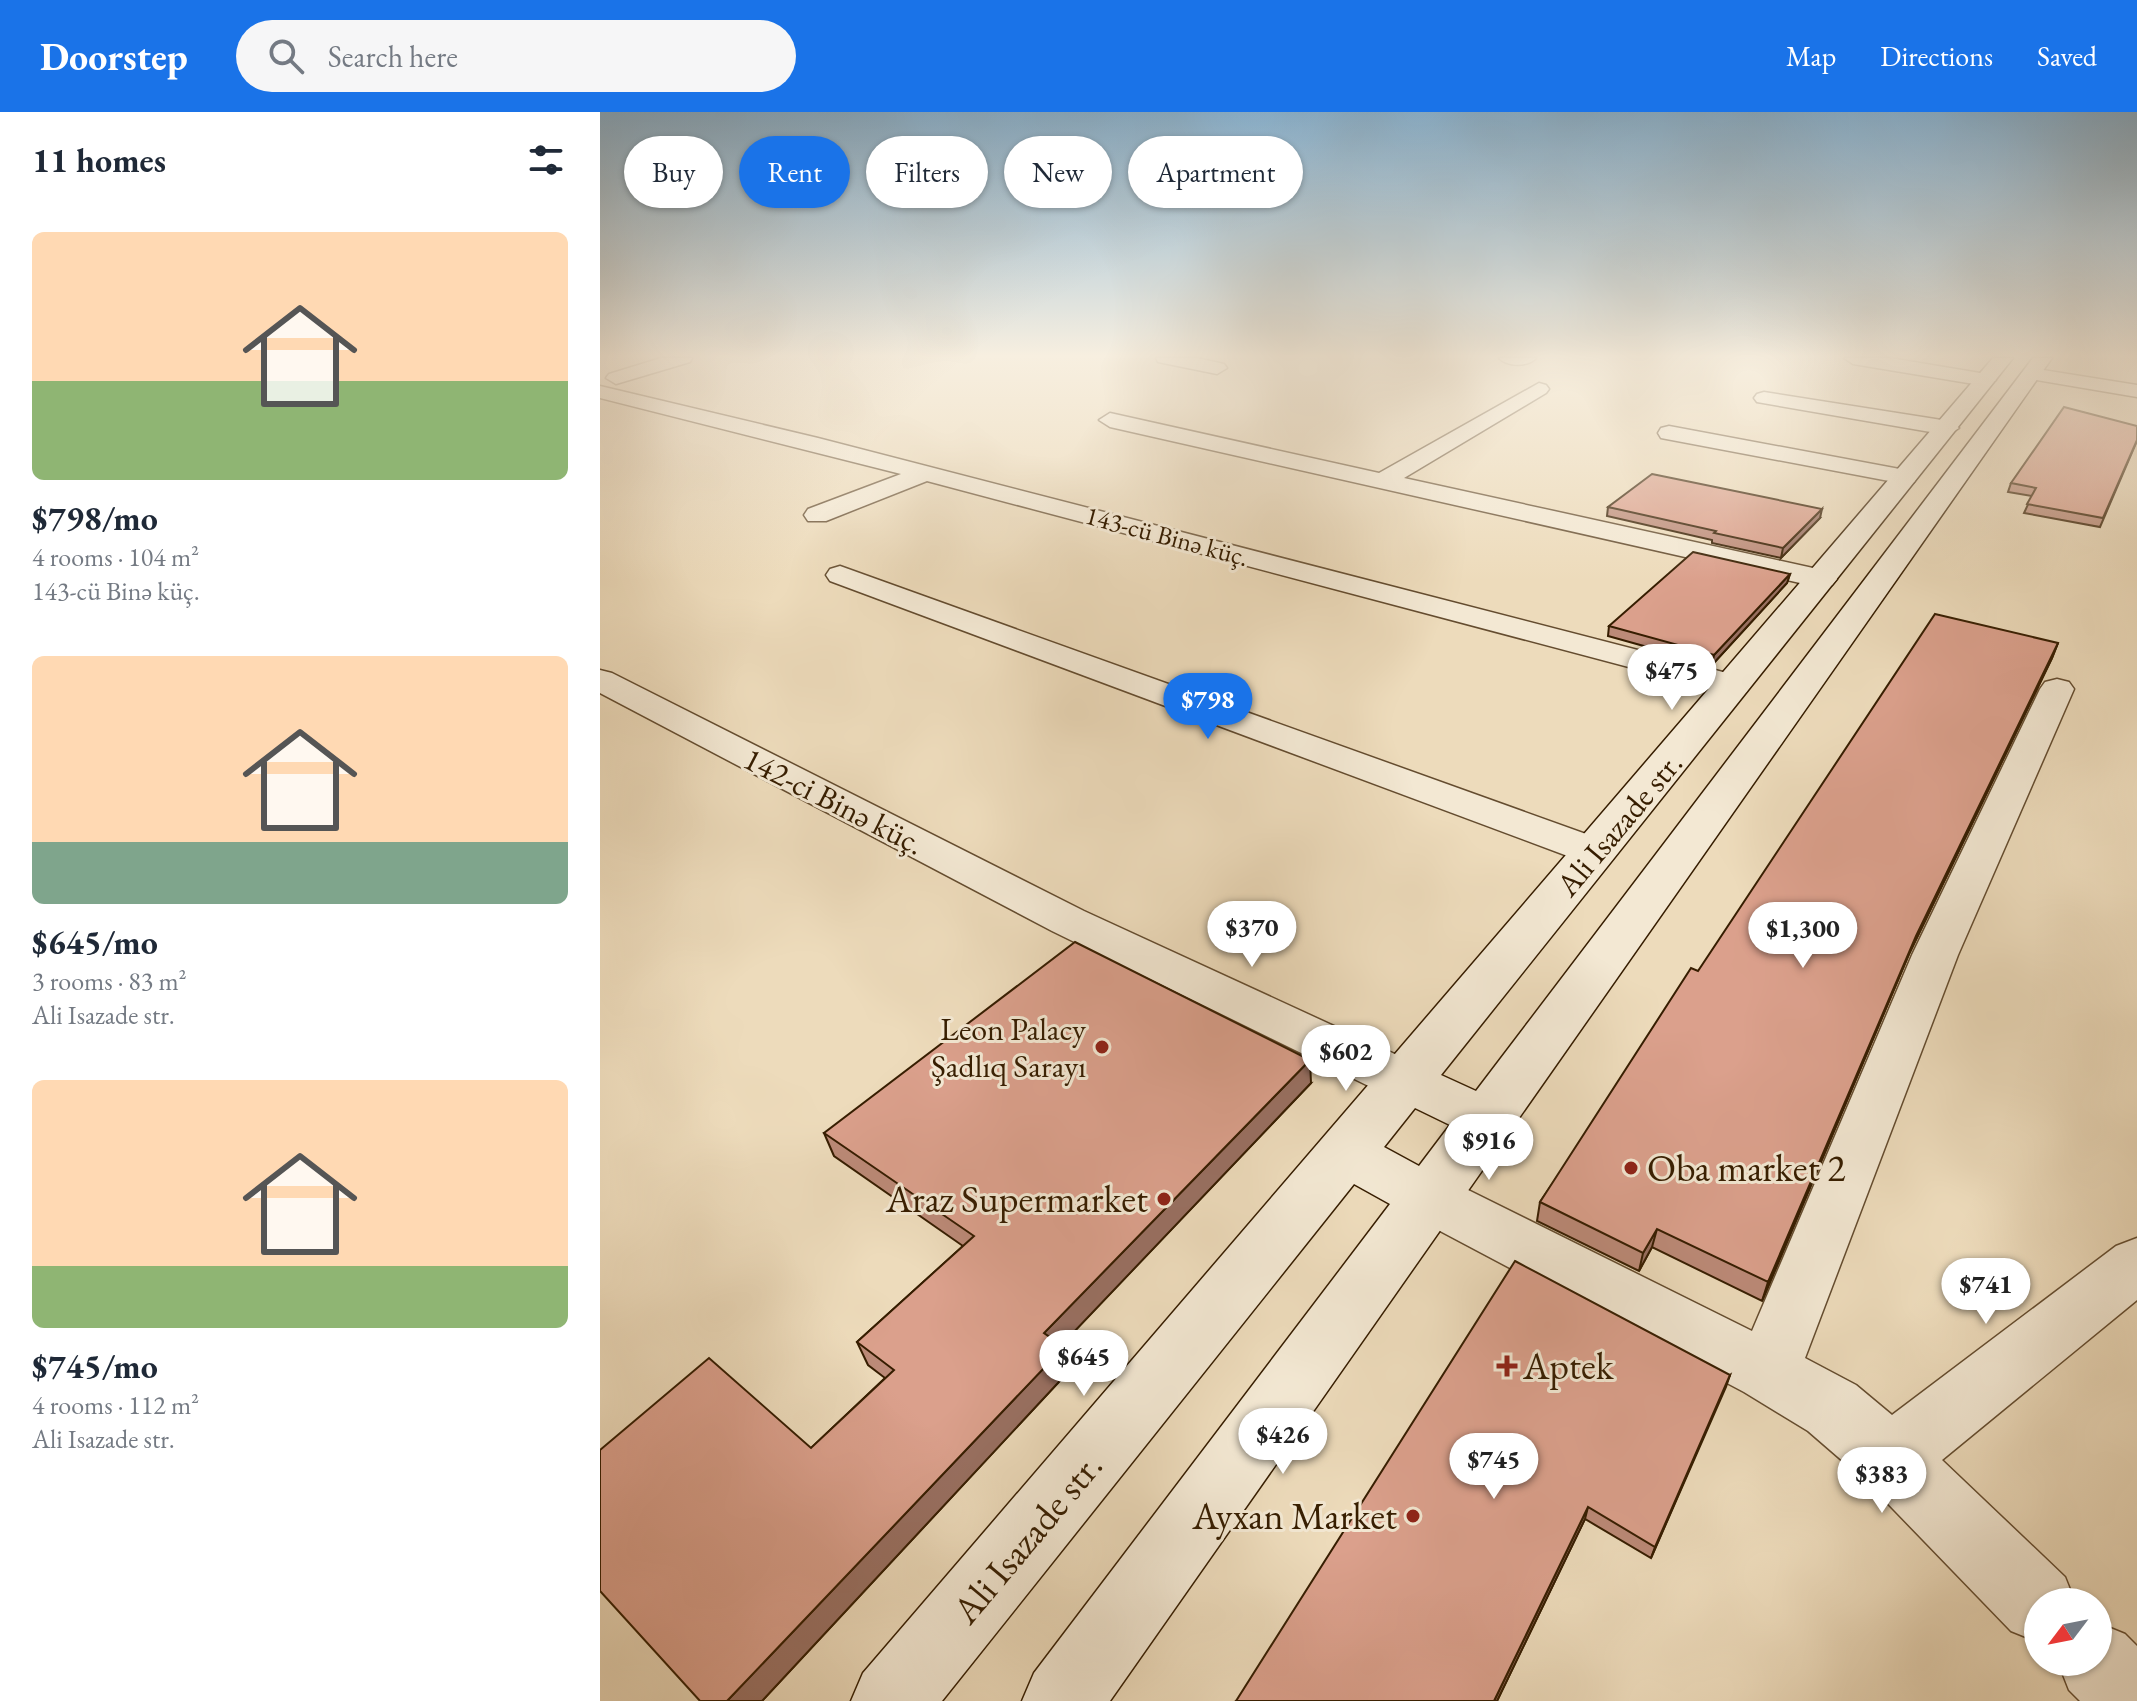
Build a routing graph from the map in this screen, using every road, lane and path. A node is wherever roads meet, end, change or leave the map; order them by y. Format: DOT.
graph roads {
  1 [pos="781,432"];
  2 [pos="1166,432"];
  3 [pos="1465,432"];
  4 [pos="1944,432"];
  5 [pos="1970,432"];
  6 [pos="1669,433"];
  7 [pos="926,473"];
  8 [pos="1905,477"];
  9 [pos="1384,480"];
  10 [pos="817,515"];
  11 [pos="840,575"];
  12 [pos="1822,579"];
  13 [pos="600,680"];
  14 [pos="1734,685"];
  15 [pos="2057,689"];
  16 [pos="1596,852"];
  17 [pos="1405,1081"];
  18 [pos="1486,1119"];
  19 [pos="1347,1154"];
  20 [pos="1428,1197"];
  21 [pos="2137,1264"];
  22 [pos="1767,1371"];
  23 [pos="1891,1458"];
  24 [pos="2024,1590"];
  25 [pos="2111,1676"];
  26 [pos="891,1701"];
  27 [pos="1062,1701"];
  28 [pos="2136,1701"];
  1 -- 7 [label="street, 143-cü Binə küç."];
  2 -- 9 [label="street"];
  3 -- 9 [label="street"];
  4 -- 8 [label="street, Ali Isazade str."];
  5 -- 18 [label="street, Ali Isazade str."];
  6 -- 8 [label="street"];
  7 -- 10 [label="street"];
  7 -- 14 [label="street, 143-cü Binə küç."];
  8 -- 12 [label="street, Ali Isazade str."];
  9 -- 12 [label="street"];
  11 -- 16 [label="street"];
  12 -- 14 [label="street, Ali Isazade str."];
  13 -- 17 [label="street, 142-ci Binə küç."];
  14 -- 16 [label="street, Ali Isazade str."];
  15 -- 22 [label="street"];
  16 -- 17 [label="street, Ali Isazade str."];
  17 -- 18 [label="street, 142-ci Binə küç."];
  17 -- 19 [label="street, Ali Isazade str."];
  18 -- 20 [label="street, Ali Isazade str."];
  19 -- 20 [label="street"];
  19 -- 26 [label="street, Ali Isazade str."];
  20 -- 22 [label="street"];
  20 -- 27 [label="street"];
  21 -- 23 [label="street"];
  22 -- 23 [label="street"];
  23 -- 24 [label="street"];
  25 -- 28 [label="street"];
}
